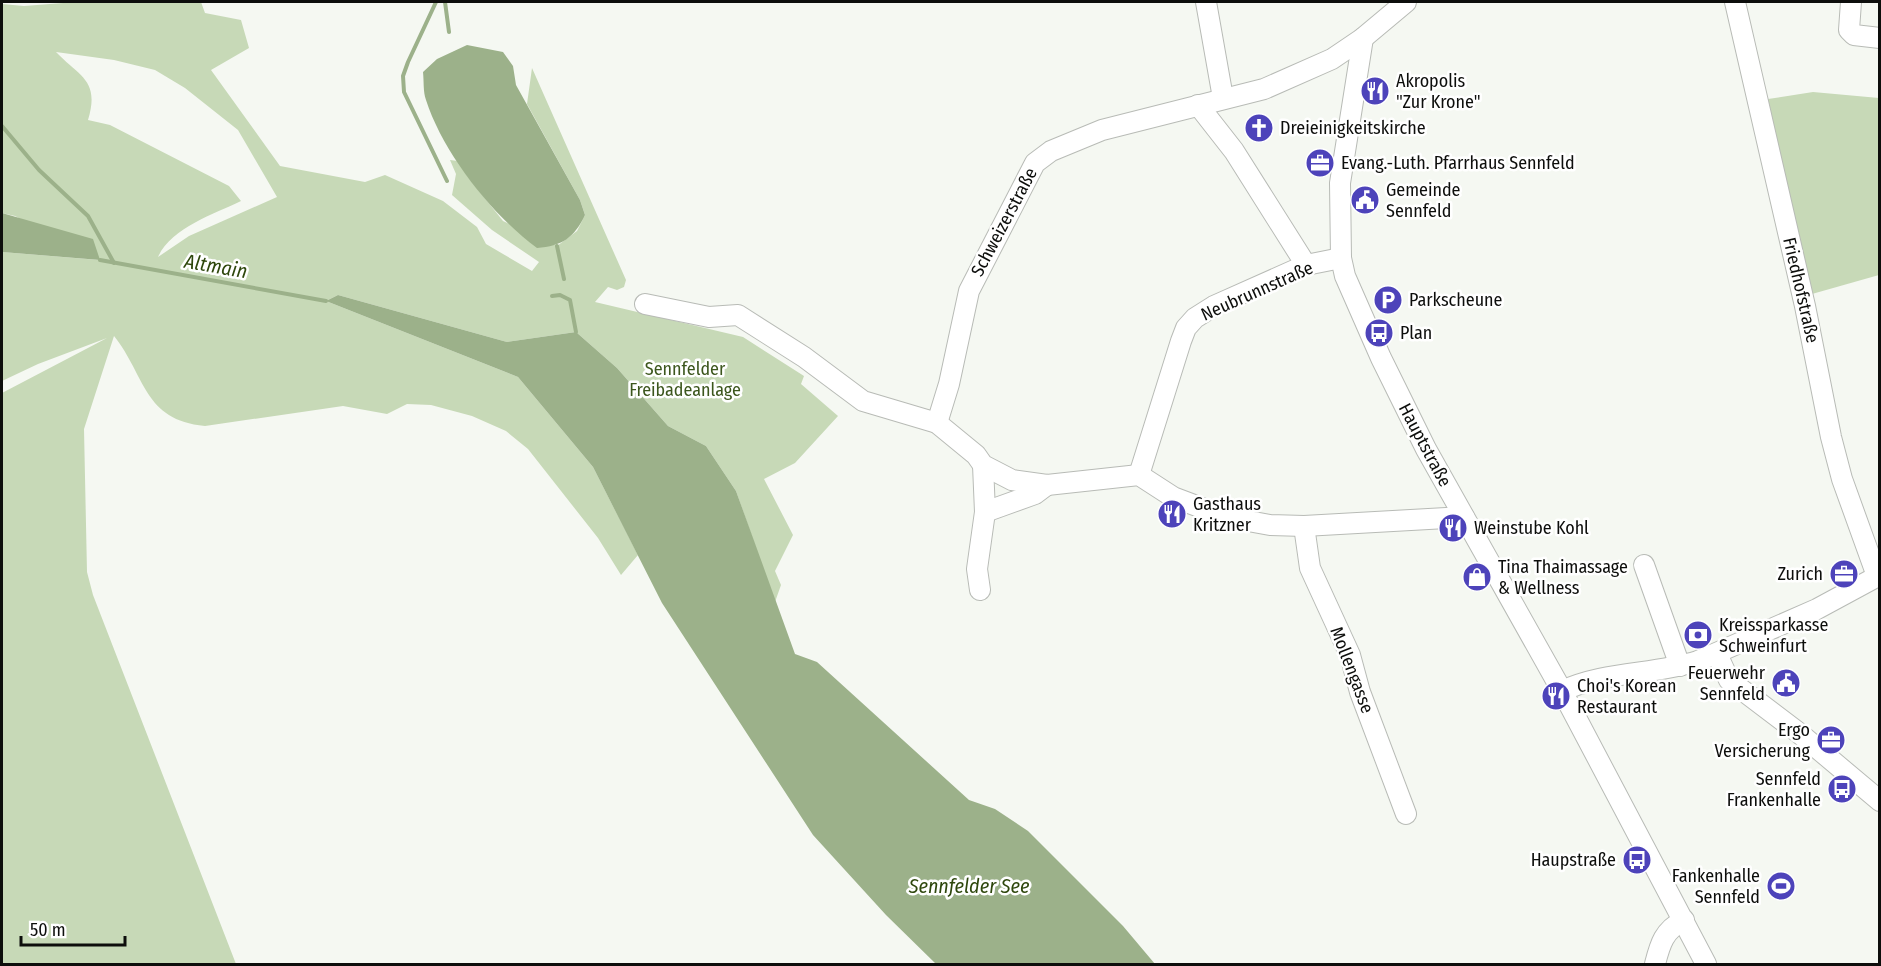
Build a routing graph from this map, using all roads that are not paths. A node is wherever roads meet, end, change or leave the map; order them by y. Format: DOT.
graph roads {
  1 [pos="1206,2"];
  2 [pos="1406,2"];
  3 [pos="1735,2"];
  4 [pos="1851,2"];
  5 [pos="1363,38"];
  6 [pos="1880,38"];
  7 [pos="1223,98"];
  8 [pos="1198,105"];
  9 [pos="1341,258"];
  10 [pos="1306,265"];
  11 [pos="645,304"];
  12 [pos="937,423"];
  13 [pos="983,465"];
  14 [pos="1139,475"];
  15 [pos="1047,485"];
  16 [pos="985,512"];
  17 [pos="1464,517"];
  18 [pos="1304,526"];
  19 [pos="1644,565"];
  20 [pos="1878,576"];
  21 [pos="980,590"];
  22 [pos="1717,654"];
  23 [pos="1680,666"];
  24 [pos="1562,691"];
  25 [pos="1880,801"];
  26 [pos="1406,814"];
  27 [pos="1684,920"];
  28 [pos="1654,964"];
  29 [pos="1706,964"];
  1 -- 7 [label="street"];
  2 -- 5 [label="street"];
  3 -- 20 [label="street, Friedhofstraße"];
  4 -- 6 [label="street"];
  5 -- 7 [label="street, Schweizerstraße"];
  5 -- 9 [label="street, Hauptstraße"];
  7 -- 8 [label="street, Schweizerstraße"];
  8 -- 10 [label="street"];
  8 -- 12 [label="street, Schweizerstraße"];
  9 -- 10 [label="street, Neubrunnstraße"];
  9 -- 17 [label="street, Hauptstraße"];
  10 -- 14 [label="street, Neubrunnstraße"];
  11 -- 12 [label="street"];
  12 -- 13 [label="street"];
  13 -- 15 [label="street"];
  13 -- 16 [label="street"];
  14 -- 15 [label="street"];
  14 -- 18 [label="street"];
  15 -- 16 [label="street"];
  16 -- 21 [label="street"];
  17 -- 18 [label="street"];
  17 -- 24 [label="street, Hauptstraße"];
  18 -- 26 [label="street, Mollengasse"];
  19 -- 23 [label="street"];
  20 -- 22 [label="street"];
  22 -- 23 [label="street"];
  22 -- 25 [label="street"];
  23 -- 24 [label="street"];
  24 -- 27 [label="street, Hauptstraße"];
  27 -- 28 [label="street"];
  27 -- 29 [label="street, Hauptstraße"];
}
